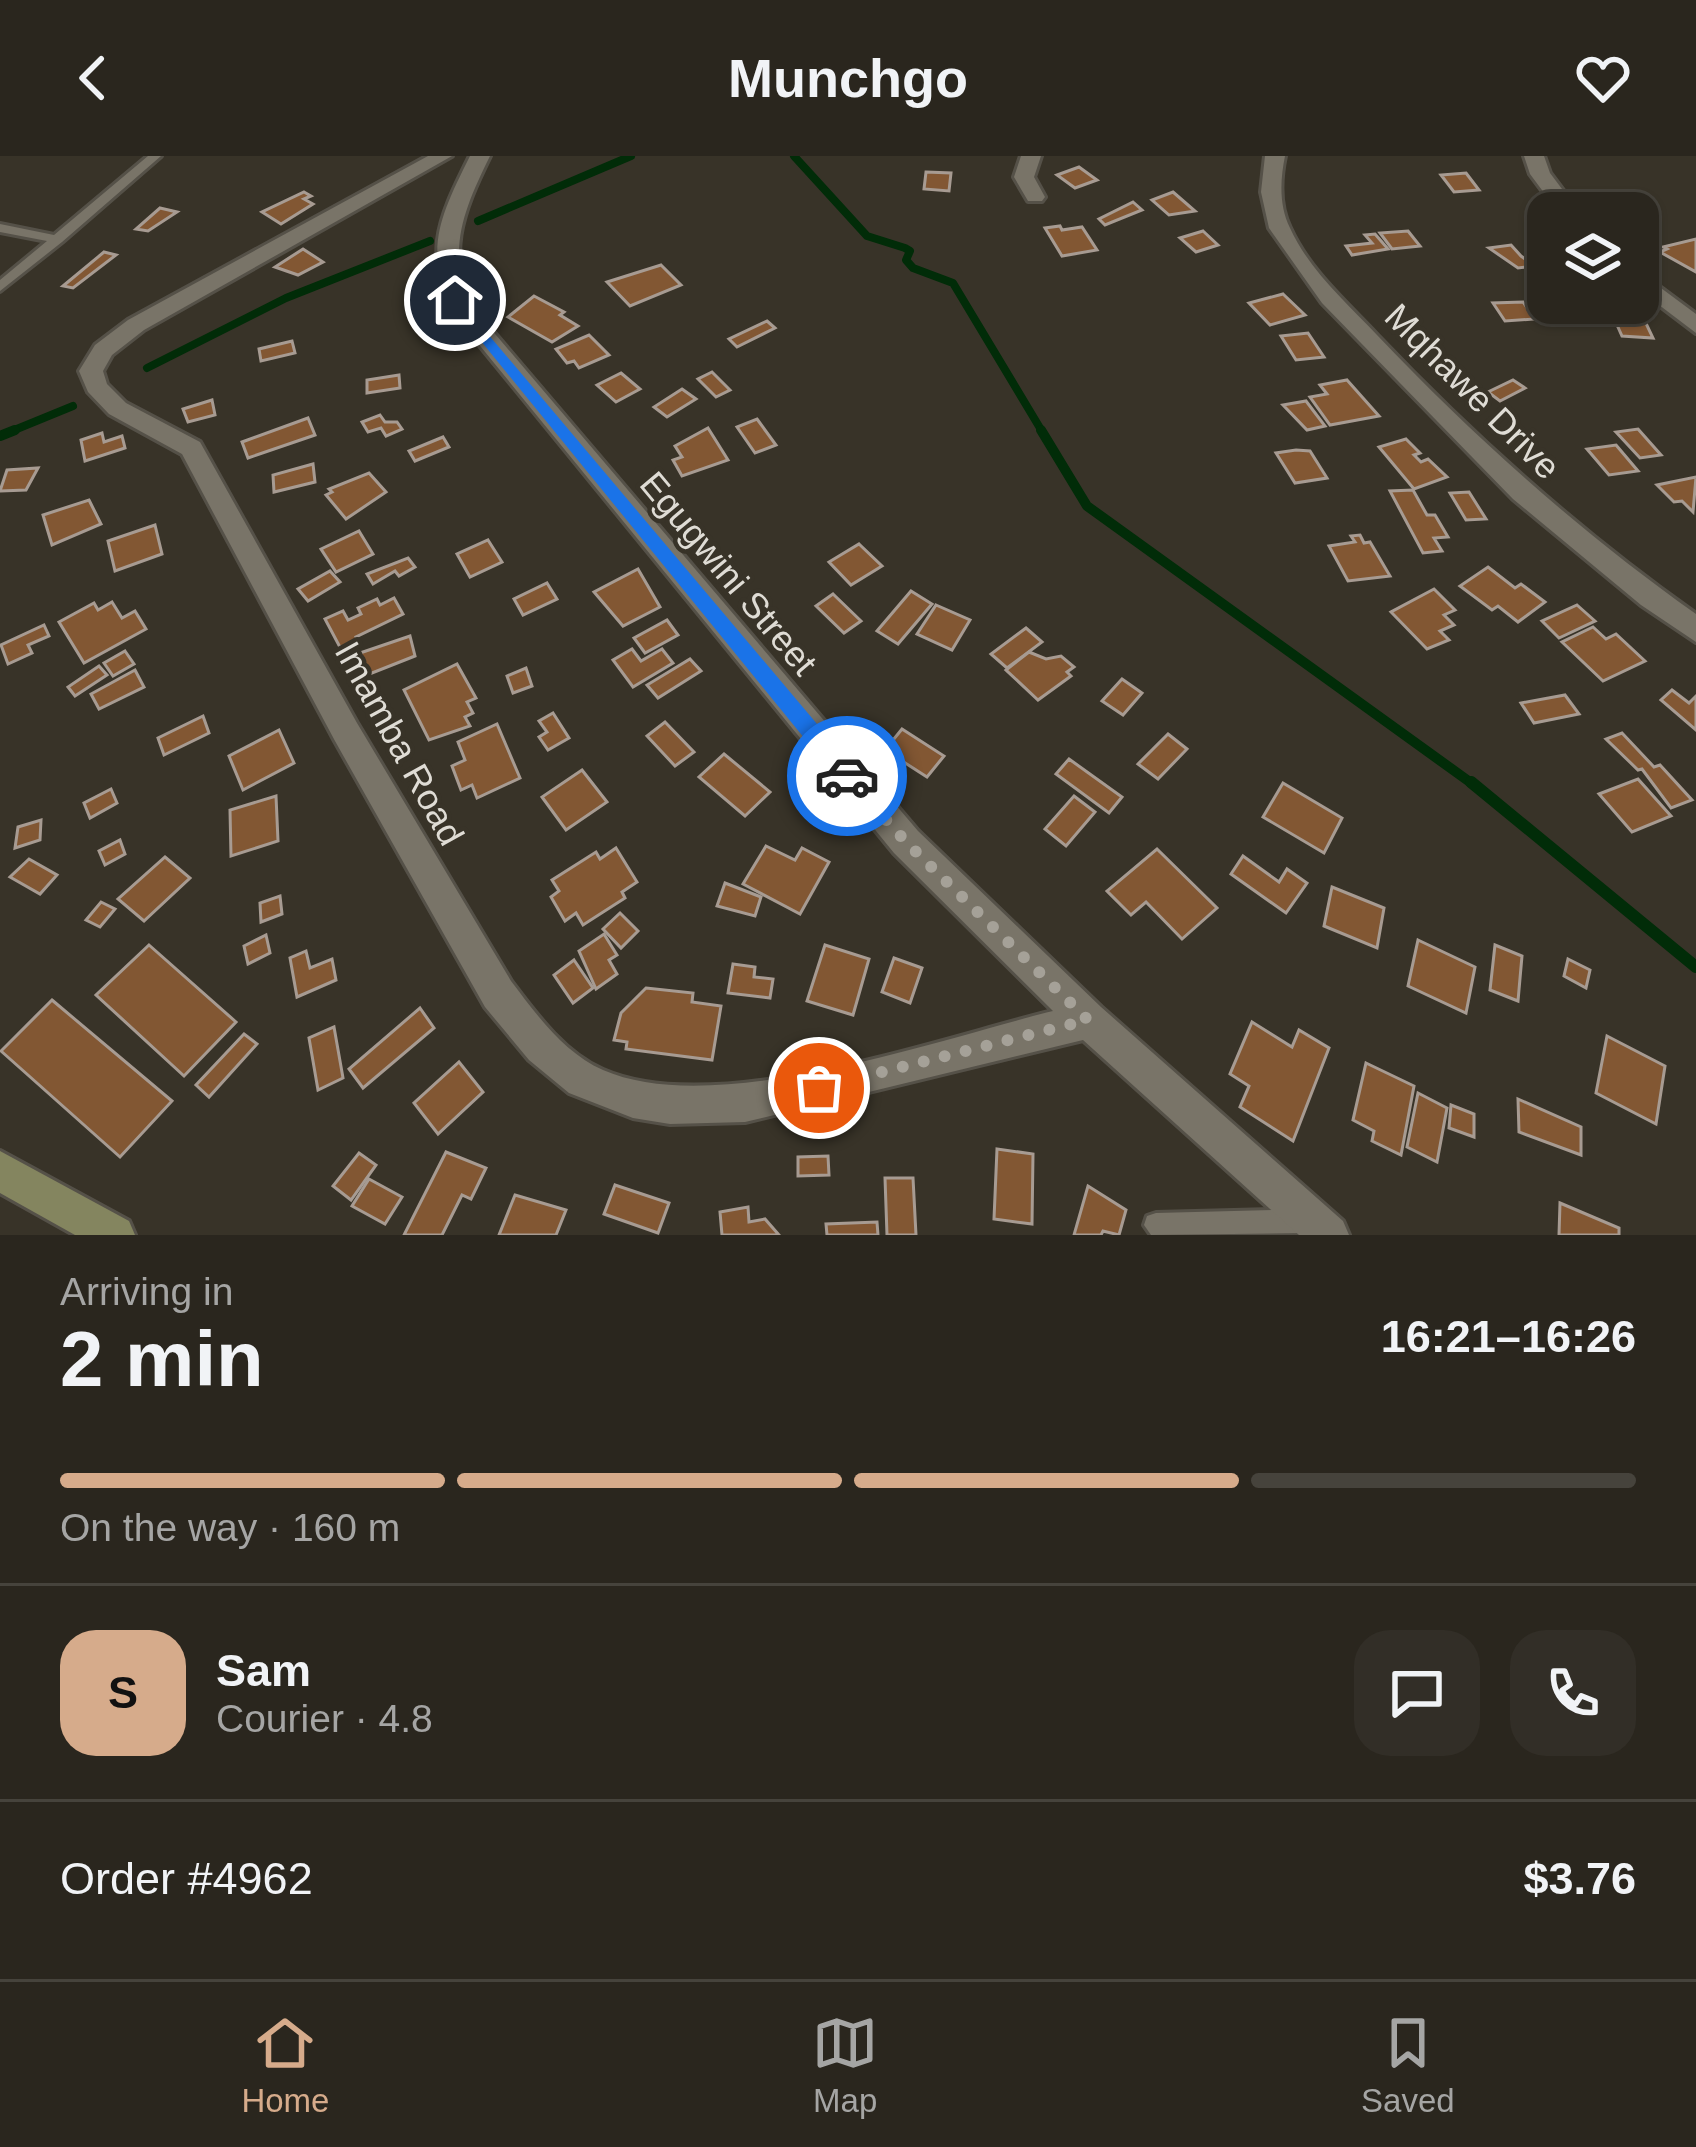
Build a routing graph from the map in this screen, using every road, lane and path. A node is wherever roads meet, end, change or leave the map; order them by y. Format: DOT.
graph roads {
  1 [pos="155,156"];
  2 [pos="442,156"];
  3 [pos="480,156"];
  4 [pos="1031,156"];
  5 [pos="1275,156"];
  6 [pos="1534,156"];
  7 [pos="1554,192"];
  8 [pos="1035,196"];
  9 [pos="0,228"];
  10 [pos="58,239"];
  11 [pos="0,287"];
  12 [pos="1659,295"];
  13 [pos="1696,326"];
  14 [pos="1696,630"];
  15 [pos="1088,1020"];
  16 [pos="0,1171"];
  17 [pos="1156,1225"];
  18 [pos="1320,1228"];
  19 [pos="102,1231"];
  1 -- 10 [label="lane"];
  2 -- 15 [label="street, Imamba Road"];
  3 -- 15 [label="street, Egugwini Street"];
  4 -- 8 [label="street"];
  5 -- 14 [label="street, Mqhawe Drive"];
  6 -- 7 [label="street"];
  9 -- 10 [label="lane"];
  10 -- 11 [label="lane"];
  12 -- 13 [label="street"];
  15 -- 18 [label="street, Egugwini Street"];
  16 -- 19 [label="main road"];
  17 -- 18 [label="lane"];
}
